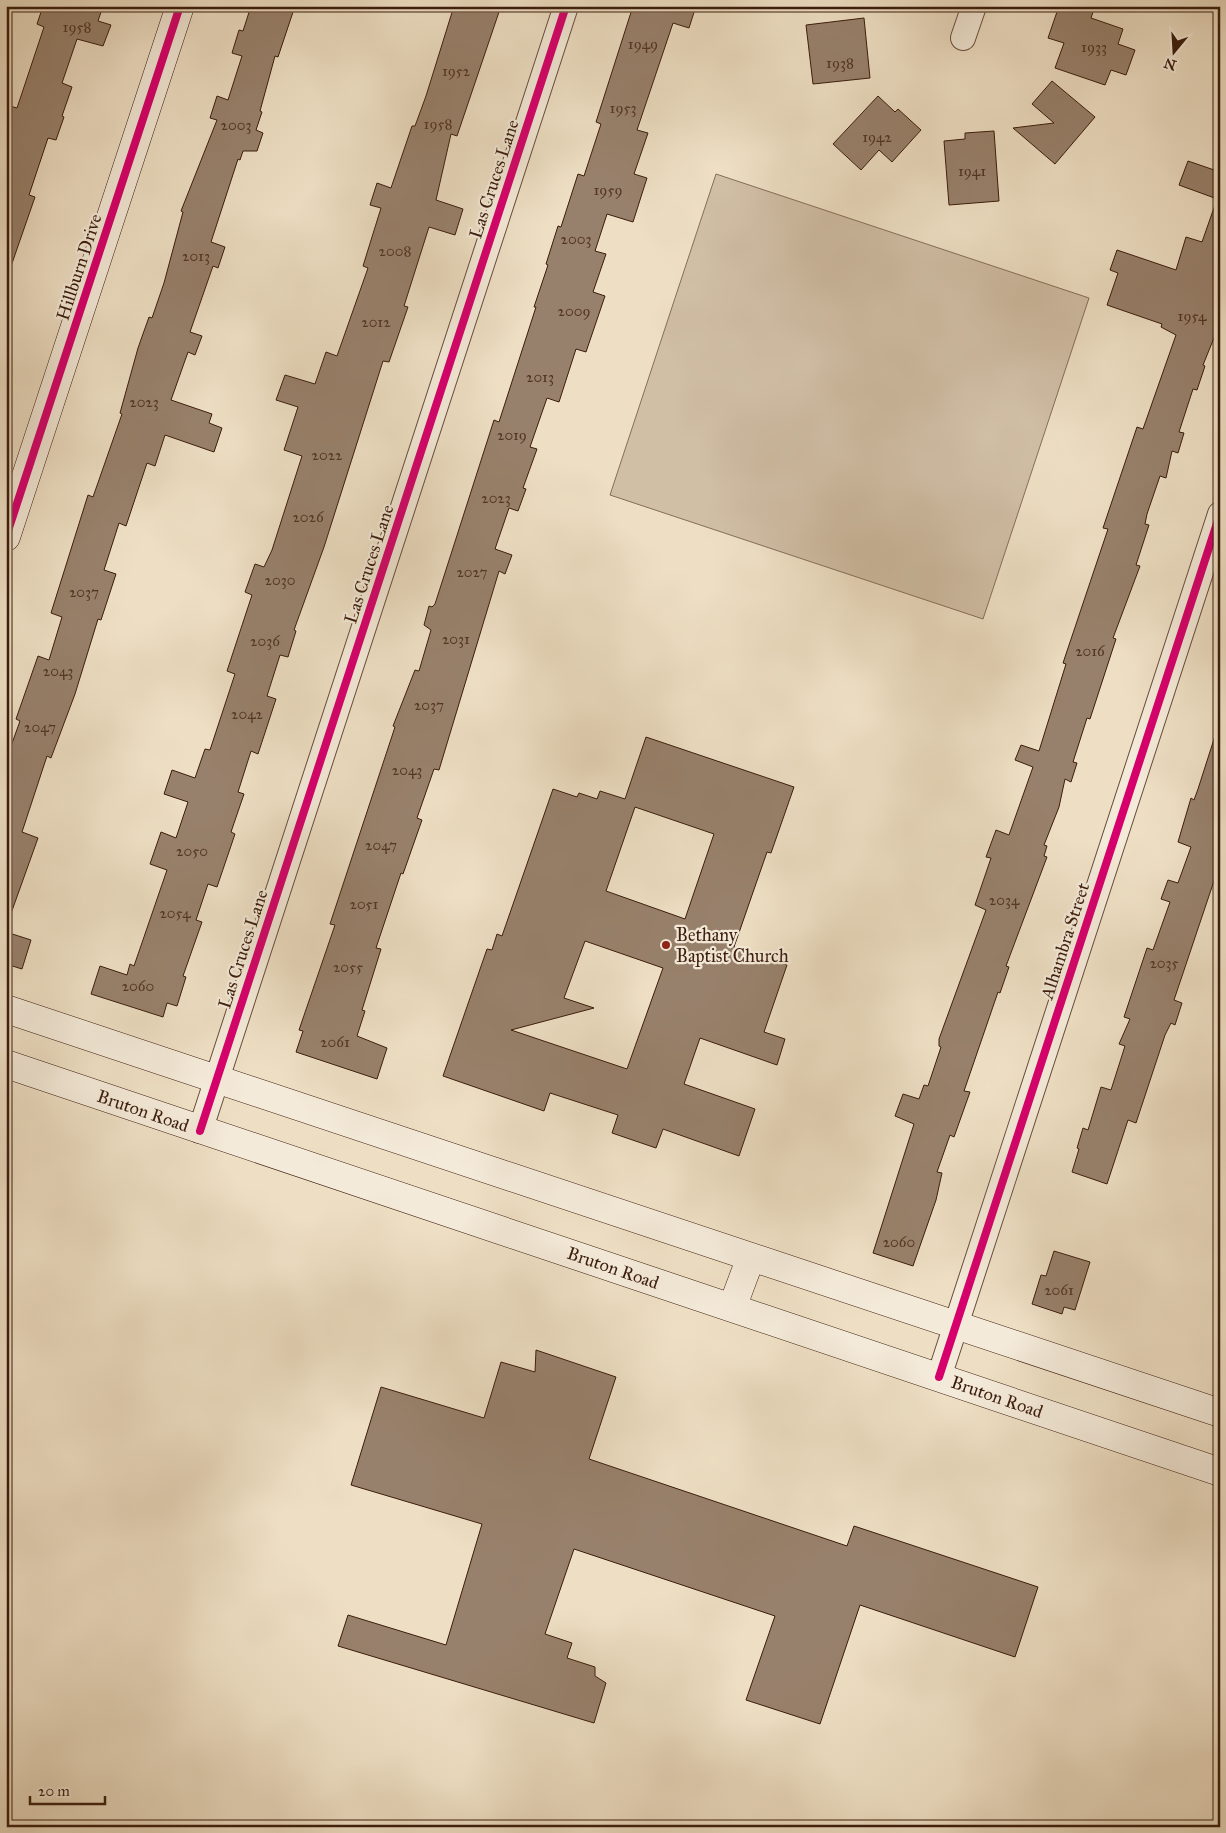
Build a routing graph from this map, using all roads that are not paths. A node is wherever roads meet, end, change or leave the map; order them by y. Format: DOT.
graph roads {
  1 [pos="180,6"];
  2 [pos="566,6"];
  3 [pos="974,6"];
  4 [pos="963,38"];
  5 [pos="1220,514"];
  6 [pos="6,537"];
  7 [pos="6,1009"];
  8 [pos="6,1064"];
  9 [pos="217,1079"];
  10 [pos="200,1131"];
  11 [pos="751,1257"];
  12 [pos="732,1308"];
  13 [pos="956,1325"];
  14 [pos="939,1377"];
  15 [pos="1220,1413"];
  16 [pos="1220,1472"];
  1 -- 6 [label="main road, Hillburn Drive"];
  2 -- 9 [label="street, Las Cruces Lane"];
  3 -- 4 [label="street"];
  5 -- 13 [label="street, Alhambra Street"];
  7 -- 9 [label="main road"];
  8 -- 10 [label="main road, Bruton Road"];
  9 -- 10 [label="street, Las Cruces Lane"];
  9 -- 11 [label="main road"];
  10 -- 12 [label="main road, Bruton Road"];
  11 -- 12 [label="main road"];
  11 -- 13 [label="main road"];
  12 -- 14 [label="main road, Bruton Road"];
  13 -- 14 [label="street, Alhambra Street"];
  13 -- 15 [label="main road"];
  14 -- 16 [label="main road, Bruton Road"];
}
